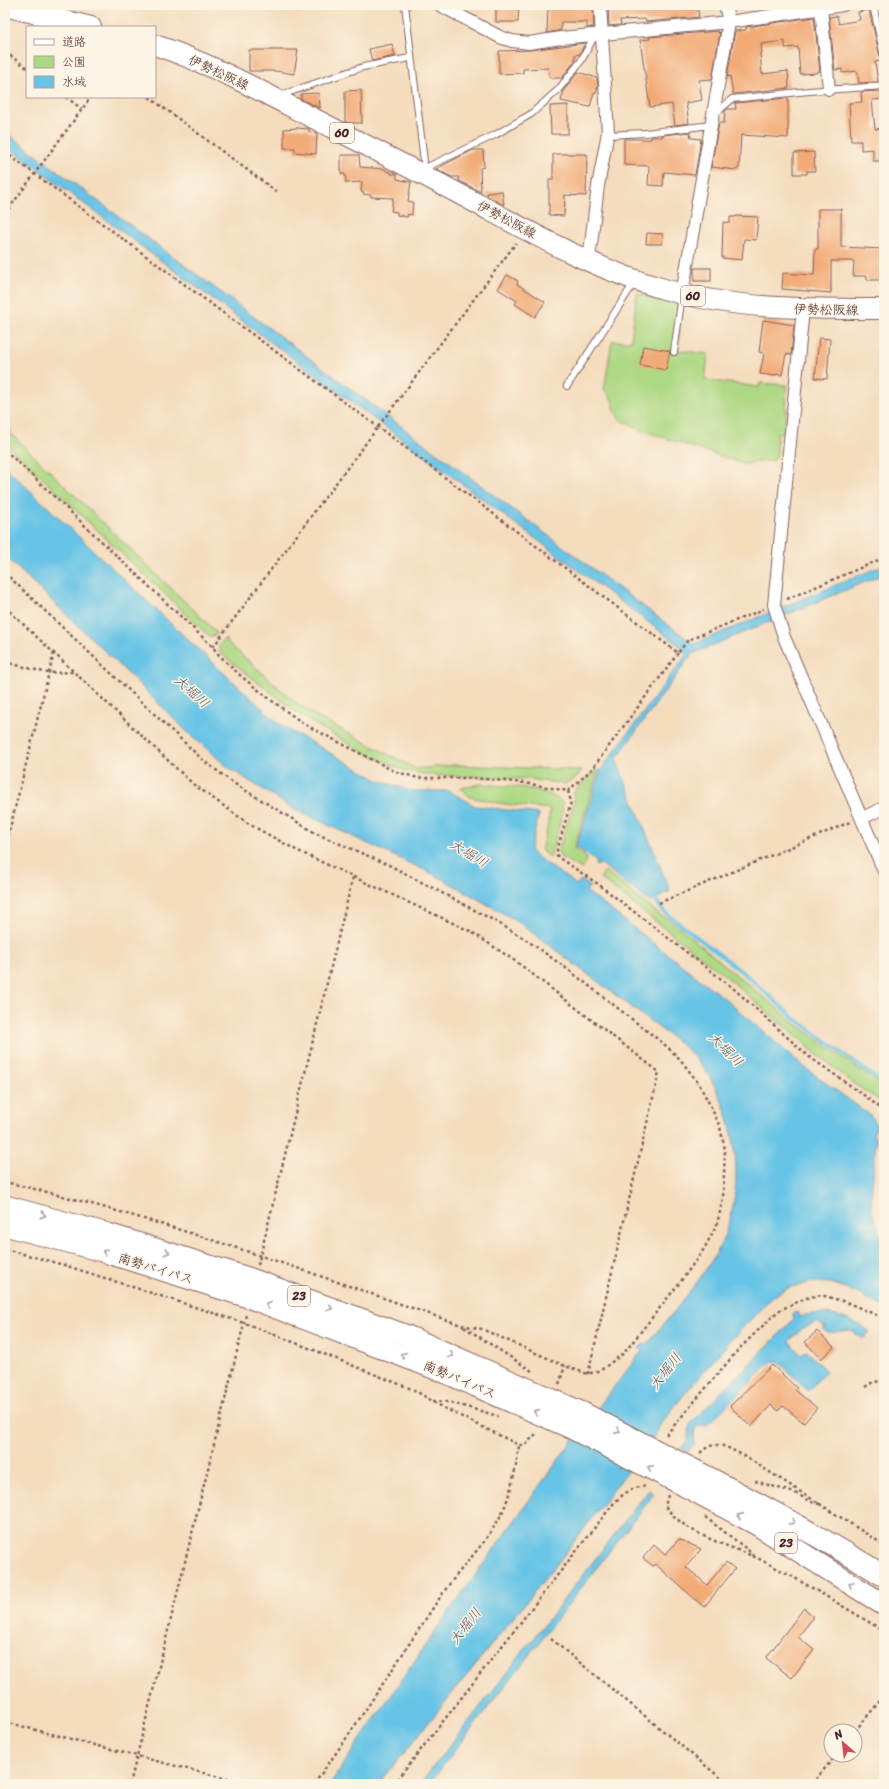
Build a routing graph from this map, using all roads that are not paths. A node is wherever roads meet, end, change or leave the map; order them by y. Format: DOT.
graph roads {
  1 [pos="405,5"];
  2 [pos="440,5"];
  3 [pos="600,5"];
  4 [pos="725,5"];
  5 [pos="843,5"];
  6 [pos="873,5"];
  7 [pos="5,6"];
  8 [pos="820,8"];
  9 [pos="729,22"];
  10 [pos="87,26"];
  11 [pos="598,35"];
  12 [pos="156,45"];
  13 [pos="884,56"];
  14 [pos="410,58"];
  15 [pos="884,86"];
  16 [pos="829,89"];
  17 [pos="282,102"];
  18 [pos="712,120"];
  19 [pos="608,135"];
  20 [pos="422,172"];
  21 [pos="589,260"];
  22 [pos="636,280"];
  23 [pos="682,294"];
  24 [pos="803,309"];
  25 [pos="884,309"];
  26 [pos="674,352"];
  27 [pos="567,386"];
  28 [pos="884,808"];
  29 [pos="862,818"];
  30 [pos="884,871"];
  31 [pos="5,1206"];
  32 [pos="5,1224"];
  33 [pos="577,1421"];
  34 [pos="683,1480"];
  35 [pos="884,1576"];
  36 [pos="884,1605"];
  1 -- 14 [label="lane"];
  2 -- 11 [label="street"];
  3 -- 11 [label="street"];
  4 -- 9 [label="street"];
  5 -- 8 [label="street"];
  6 -- 13 [label="lane"];
  7 -- 10 [label="main road"];
  8 -- 9 [label="street"];
  8 -- 16 [label="street"];
  9 -- 11 [label="street"];
  9 -- 18 [label="street"];
  11 -- 19 [label="street"];
  11 -- 20 [label="lane"];
  12 -- 17 [label="main road, 伊勢松阪線 / 60"];
  14 -- 17 [label="lane"];
  14 -- 20 [label="lane"];
  15 -- 16 [label="lane"];
  16 -- 18 [label="lane"];
  17 -- 20 [label="main road, 伊勢松阪線 / 60"];
  18 -- 19 [label="lane"];
  18 -- 23 [label="street"];
  19 -- 21 [label="street"];
  20 -- 21 [label="main road, 伊勢松阪線 / 60"];
  21 -- 22 [label="main road, 伊勢松阪線 / 60"];
  22 -- 23 [label="main road, 伊勢松阪線 / 60"];
  22 -- 27 [label="lane"];
  23 -- 24 [label="main road, 伊勢松阪線 / 60"];
  23 -- 26 [label="lane"];
  24 -- 25 [label="main road, 伊勢松阪線 / 60"];
  24 -- 29 [label="street"];
  28 -- 29 [label="street"];
  29 -- 30 [label="street"];
  31 -- 33 [label="highway, 南勢バイパス / 23, one-way"];
  33 -- 32 [label="highway, 南勢バイパス / 23, one-way"];
  33 -- 34 [label="highway, 南勢バイパス / 23, bridge"];
  34 -- 35 [label="highway, 南勢バイパス / 23, one-way"];
  36 -- 34 [label="highway, 南勢バイパス / 23, one-way"];
}
